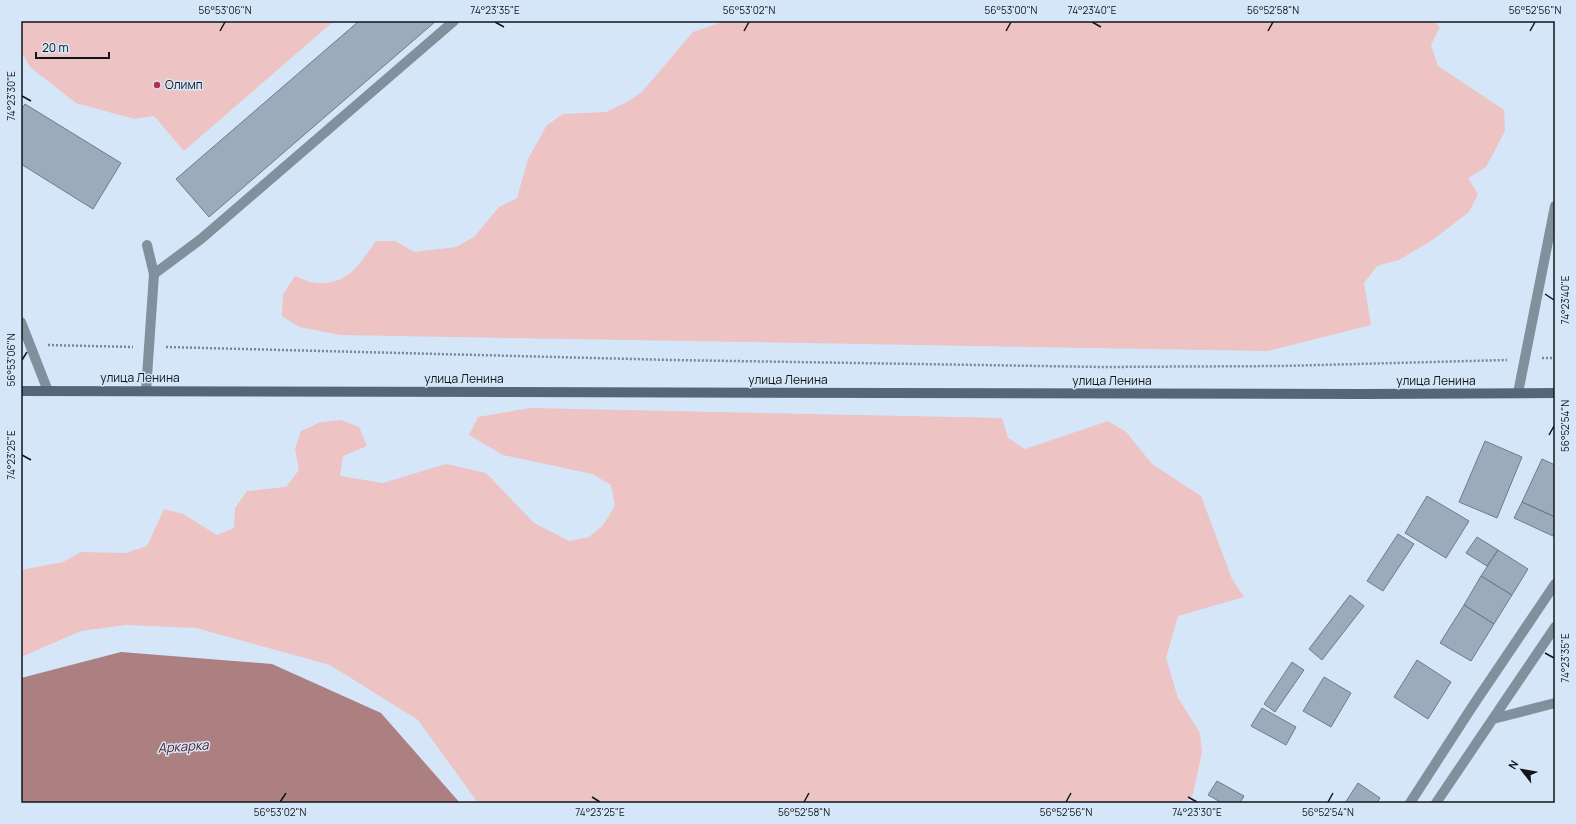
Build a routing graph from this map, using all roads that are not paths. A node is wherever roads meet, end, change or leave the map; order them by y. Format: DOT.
graph roads {
  1 [pos="454,21"];
  2 [pos="1555,206"];
  3 [pos="147,245"];
  4 [pos="154,274"];
  5 [pos="21,322"];
  6 [pos="21,391"];
  7 [pos="48,391"];
  8 [pos="146,391"];
  9 [pos="1518,393"];
  10 [pos="1555,393"];
  11 [pos="1555,584"];
  12 [pos="1554,629"];
  13 [pos="1555,703"];
  14 [pos="1493,719"];
  15 [pos="1410,803"];
  16 [pos="1436,803"];
  1 -- 4 [label="street"];
  2 -- 9 [label="street"];
  3 -- 4 [label="street"];
  4 -- 8 [label="street"];
  5 -- 7 [label="street"];
  6 -- 7 [label="main road, улица Ленина"];
  7 -- 8 [label="main road, улица Ленина"];
  8 -- 9 [label="main road, улица Ленина"];
  9 -- 10 [label="main road, улица Ленина"];
  11 -- 15 [label="street"];
  12 -- 14 [label="street"];
  13 -- 14 [label="street"];
  14 -- 16 [label="street"];
}
